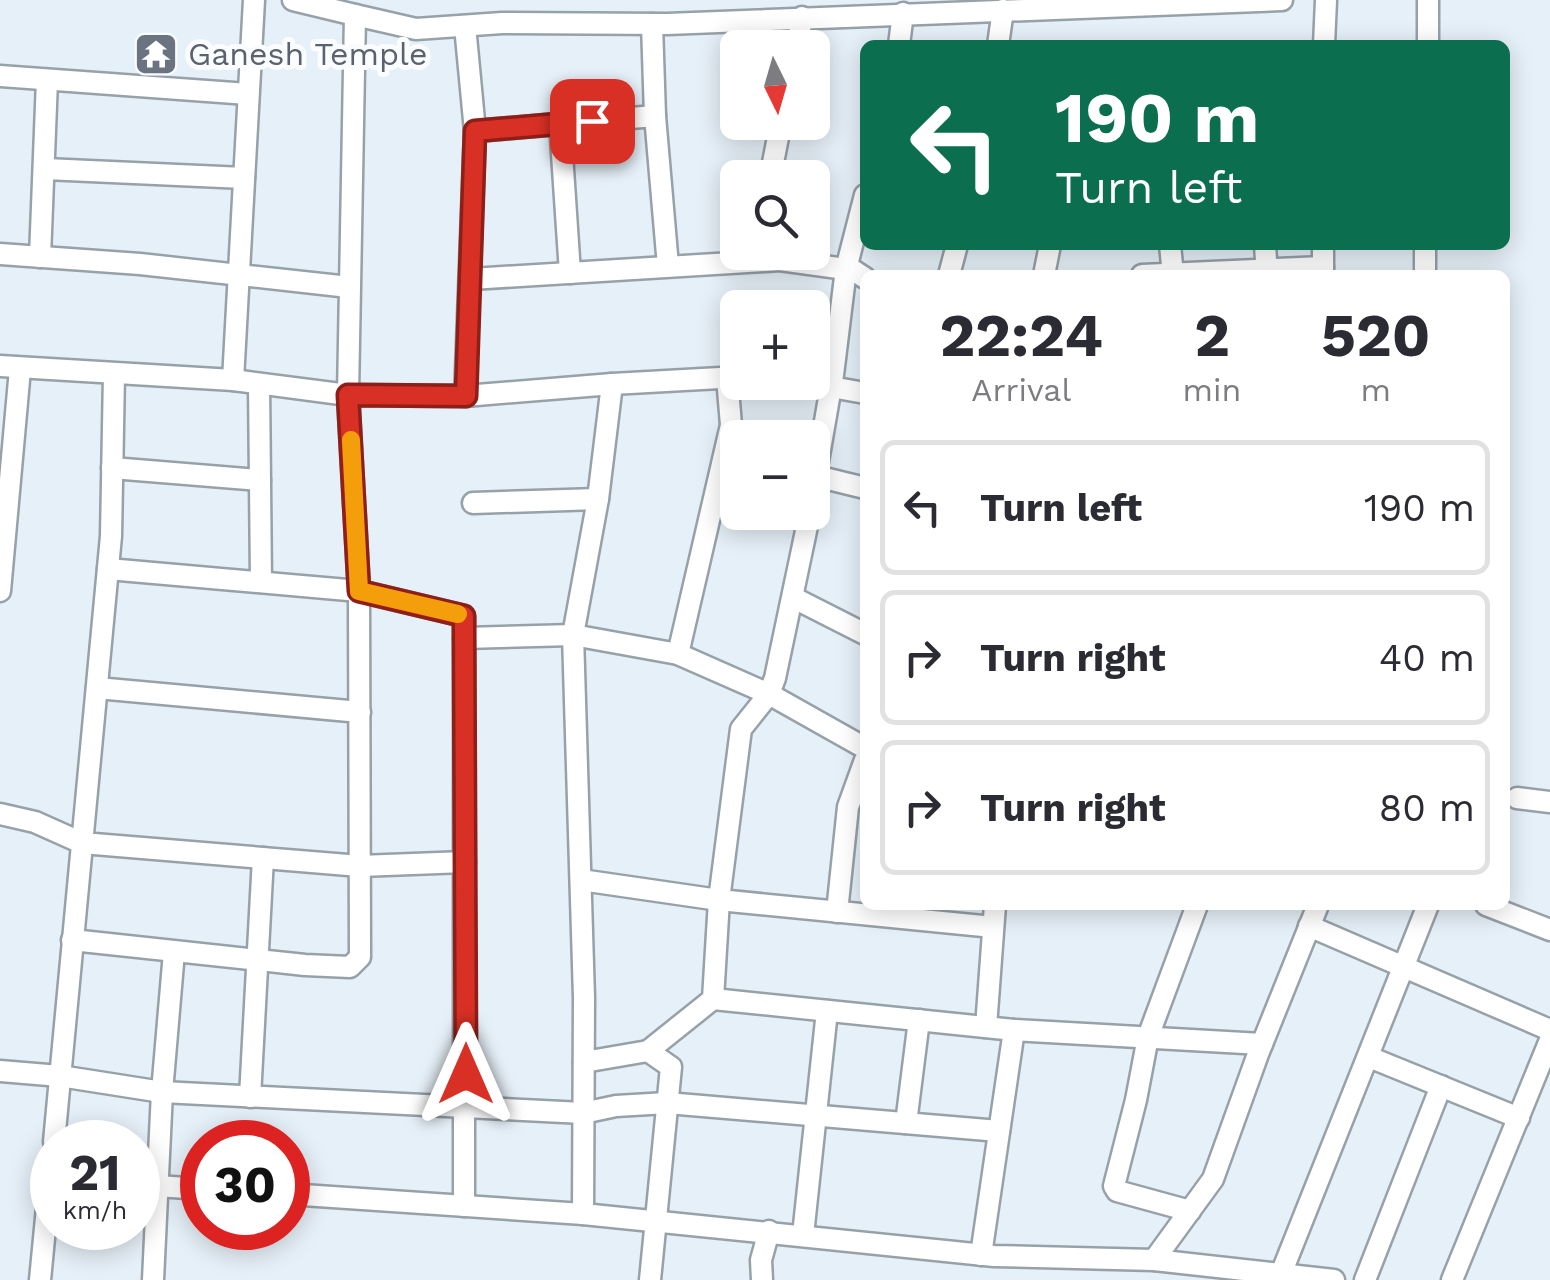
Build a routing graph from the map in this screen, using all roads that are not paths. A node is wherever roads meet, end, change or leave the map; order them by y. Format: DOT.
graph roads {
  1 [pos="254,0"];
  2 [pos="293,0"];
  3 [pos="503,0"];
  4 [pos="1282,0"];
  5 [pos="1326,0"];
  6 [pos="1428,0"];
  7 [pos="1235,1"];
  8 [pos="1138,3"];
  9 [pos="1039,4"];
  10 [pos="343,9"];
  11 [pos="1003,10"];
  12 [pos="903,12"];
  13 [pos="802,17"];
  14 [pos="510,23"];
  15 [pos="652,24"];
  16 [pos="465,26"];
  17 [pos="800,30"];
  18 [pos="900,40"];
  19 [pos="999,40"];
  20 [pos="1324,40"];
  21 [pos="1428,40"];
  22 [pos="0,76"];
  23 [pos="47,80"];
  24 [pos="248,94"];
  25 [pos="655,116"];
  26 [pos="560,124"];
  27 [pos="475,131"];
  28 [pos="45,170"];
  29 [pos="244,178"];
  30 [pos="860,234"];
  31 [pos="0,254"];
  32 [pos="40,257"];
  33 [pos="720,260"];
  34 [pos="668,266"];
  35 [pos="830,269"];
  36 [pos="570,273"];
  37 [pos="855,273"];
  38 [pos="239,276"];
  39 [pos="471,279"];
  40 [pos="349,288"];
  41 [pos="830,361"];
  42 [pos="10,368"];
  43 [pos="114,374"];
  44 [pos="720,378"];
  45 [pos="233,380"];
  46 [pos="830,381"];
  47 [pos="260,384"];
  48 [pos="612,384"];
  49 [pos="860,391"];
  50 [pos="348,395"];
  51 [pos="466,396"];
  52 [pos="732,400"];
  53 [pos="112,468"];
  54 [pos="260,480"];
  55 [pos="830,487"];
  56 [pos="860,488"];
  57 [pos="598,498"];
  58 [pos="473,503"];
  59 [pos="807,530"];
  60 [pos="108,569"];
  61 [pos="261,582"];
  62 [pos="0,591"];
  63 [pos="359,591"];
  64 [pos="794,598"];
  65 [pos="860,631"];
  66 [pos="574,635"];
  67 [pos="464,638"];
  68 [pos="678,654"];
  69 [pos="97,688"];
  70 [pos="770,694"];
  71 [pos="360,712"];
  72 [pos="860,745"];
  73 [pos="860,774"];
  74 [pos="1517,798"];
  75 [pos="1550,802"];
  76 [pos="0,814"];
  77 [pos="82,844"];
  78 [pos="263,858"];
  79 [pos="465,862"];
  80 [pos="360,866"];
  81 [pos="580,880"];
  82 [pos="719,900"];
  83 [pos="1195,910"];
  84 [pos="1316,910"];
  85 [pos="1426,910"];
  86 [pos="1499,910"];
  87 [pos="837,912"];
  88 [pos="994,916"];
  89 [pos="1309,926"];
  90 [pos="1550,930"];
  91 [pos="72,940"];
  92 [pos="174,952"];
  93 [pos="257,960"];
  94 [pos="1404,968"];
  95 [pos="713,1000"];
  96 [pos="827,1011"];
  97 [pos="919,1020"];
  98 [pos="986,1027"];
  99 [pos="1014,1030"];
  100 [pos="1550,1030"];
  101 [pos="1148,1037"];
  102 [pos="1550,1040"];
  103 [pos="1262,1044"];
  104 [pos="648,1050"];
  105 [pos="1368,1057"];
  106 [pos="584,1062"];
  107 [pos="0,1072"];
  108 [pos="60,1076"];
  109 [pos="1441,1086"];
  110 [pos="162,1092"];
  111 [pos="250,1097"];
  112 [pos="667,1103"];
  113 [pos="466,1110"];
  114 [pos="583,1114"];
  115 [pos="816,1115"];
  116 [pos="1518,1118"];
  117 [pos="56,1120"];
  118 [pos="906,1123"];
  119 [pos="160,1130"];
  120 [pos="999,1131"];
  121 [pos="310,1196"];
  122 [pos="464,1206"];
  123 [pos="1190,1211"];
  124 [pos="584,1214"];
  125 [pos="654,1219"];
  126 [pos="769,1231"];
  127 [pos="802,1235"];
  128 [pos="43,1250"];
  129 [pos="154,1250"];
  130 [pos="981,1254"];
  131 [pos="1154,1260"];
  132 [pos="1281,1274"];
  133 [pos="40,1280"];
  134 [pos="152,1280"];
  135 [pos="650,1280"];
  136 [pos="762,1280"];
  137 [pos="1334,1280"];
  138 [pos="1364,1280"];
  139 [pos="1452,1280"];
  1 -- 24 [label="street"];
  2 -- 10 [label="street"];
  3 -- 14 [label="street"];
  4 -- 7 [label="street"];
  5 -- 20 [label="street"];
  6 -- 21 [label="street"];
  7 -- 8 [label="street"];
  8 -- 9 [label="street"];
  9 -- 11 [label="street"];
  10 -- 16 [label="street"];
  10 -- 40 [label="street"];
  11 -- 12 [label="street"];
  11 -- 19 [label="street"];
  12 -- 13 [label="street"];
  12 -- 18 [label="street"];
  13 -- 15 [label="street"];
  13 -- 17 [label="street"];
  14 -- 15 [label="street"];
  14 -- 16 [label="street"];
  15 -- 25 [label="street"];
  16 -- 27 [label="street"];
  22 -- 23 [label="street"];
  23 -- 24 [label="street"];
  23 -- 28 [label="street"];
  24 -- 29 [label="street"];
  25 -- 26 [label="street"];
  25 -- 34 [label="street"];
  26 -- 27 [label="street"];
  26 -- 36 [label="street"];
  27 -- 39 [label="street"];
  28 -- 29 [label="street"];
  28 -- 32 [label="street"];
  29 -- 38 [label="street"];
  30 -- 37 [label="street"];
  31 -- 32 [label="street"];
  32 -- 38 [label="street"];
  33 -- 34 [label="street"];
  34 -- 36 [label="street"];
  35 -- 37 [label="street"];
  36 -- 39 [label="street"];
  37 -- 41 [label="street"];
  38 -- 40 [label="street"];
  38 -- 45 [label="street"];
  39 -- 51 [label="street"];
  40 -- 50 [label="street"];
  42 -- 43 [label="street"];
  42 -- 62 [label="street"];
  43 -- 45 [label="street"];
  43 -- 53 [label="street"];
  44 -- 48 [label="street"];
  45 -- 47 [label="street"];
  46 -- 49 [label="street"];
  47 -- 50 [label="street"];
  47 -- 54 [label="street"];
  48 -- 51 [label="street"];
  48 -- 57 [label="street"];
  50 -- 51 [label="street"];
  50 -- 63 [label="street"];
  52 -- 68 [label="street"];
  53 -- 54 [label="street"];
  53 -- 60 [label="street"];
  54 -- 61 [label="street"];
  55 -- 56 [label="street"];
  57 -- 58 [label="street"];
  57 -- 66 [label="street"];
  59 -- 64 [label="street"];
  60 -- 61 [label="street"];
  60 -- 69 [label="street"];
  61 -- 63 [label="street"];
  63 -- 67 [label="street"];
  63 -- 71 [label="street"];
  64 -- 65 [label="street"];
  64 -- 70 [label="street"];
  66 -- 67 [label="street"];
  66 -- 68 [label="street"];
  66 -- 81 [label="street"];
  67 -- 79 [label="street"];
  68 -- 70 [label="street"];
  69 -- 71 [label="street"];
  69 -- 77 [label="street"];
  70 -- 72 [label="street"];
  70 -- 82 [label="street"];
  71 -- 80 [label="street"];
  73 -- 87 [label="street"];
  74 -- 75 [label="street"];
  76 -- 77 [label="street"];
  77 -- 78 [label="street"];
  77 -- 91 [label="street"];
  78 -- 80 [label="street"];
  78 -- 93 [label="street"];
  79 -- 80 [label="street"];
  79 -- 113 [label="street"];
  80 -- 93 [label="street"];
  81 -- 82 [label="street"];
  81 -- 106 [label="street"];
  82 -- 87 [label="street"];
  82 -- 95 [label="street"];
  83 -- 101 [label="street"];
  84 -- 89 [label="street"];
  85 -- 94 [label="street"];
  86 -- 90 [label="street"];
  87 -- 88 [label="street"];
  88 -- 98 [label="street"];
  89 -- 94 [label="street"];
  89 -- 103 [label="street"];
  91 -- 92 [label="street"];
  91 -- 108 [label="street"];
  92 -- 93 [label="street"];
  92 -- 110 [label="street"];
  93 -- 111 [label="street"];
  94 -- 100 [label="street"];
  94 -- 105 [label="street"];
  95 -- 96 [label="street"];
  95 -- 104 [label="street"];
  96 -- 97 [label="street"];
  96 -- 115 [label="street"];
  97 -- 98 [label="street"];
  97 -- 118 [label="street"];
  98 -- 99 [label="street"];
  99 -- 101 [label="street"];
  99 -- 120 [label="street"];
  101 -- 103 [label="street"];
  101 -- 123 [label="street"];
  102 -- 116 [label="street"];
  103 -- 123 [label="street"];
  104 -- 106 [label="street"];
  104 -- 112 [label="street"];
  105 -- 109 [label="street"];
  105 -- 132 [label="street"];
  106 -- 114 [label="street"];
  107 -- 108 [label="street"];
  108 -- 110 [label="street"];
  108 -- 117 [label="street"];
  109 -- 116 [label="street"];
  109 -- 138 [label="street"];
  110 -- 111 [label="street"];
  110 -- 119 [label="street"];
  111 -- 113 [label="street"];
  112 -- 114 [label="street"];
  112 -- 115 [label="street"];
  112 -- 125 [label="street"];
  113 -- 114 [label="street"];
  113 -- 122 [label="street"];
  114 -- 124 [label="street"];
  115 -- 118 [label="street"];
  115 -- 127 [label="street"];
  116 -- 139 [label="street"];
  118 -- 120 [label="street"];
  120 -- 130 [label="street"];
  121 -- 122 [label="street"];
  122 -- 124 [label="street"];
  123 -- 131 [label="street"];
  124 -- 125 [label="street"];
  125 -- 126 [label="street"];
  125 -- 135 [label="street"];
  126 -- 127 [label="street"];
  126 -- 136 [label="street"];
  127 -- 130 [label="street"];
  128 -- 133 [label="street"];
  129 -- 134 [label="street"];
  130 -- 131 [label="street"];
  131 -- 132 [label="street"];
  132 -- 137 [label="street"];
}
